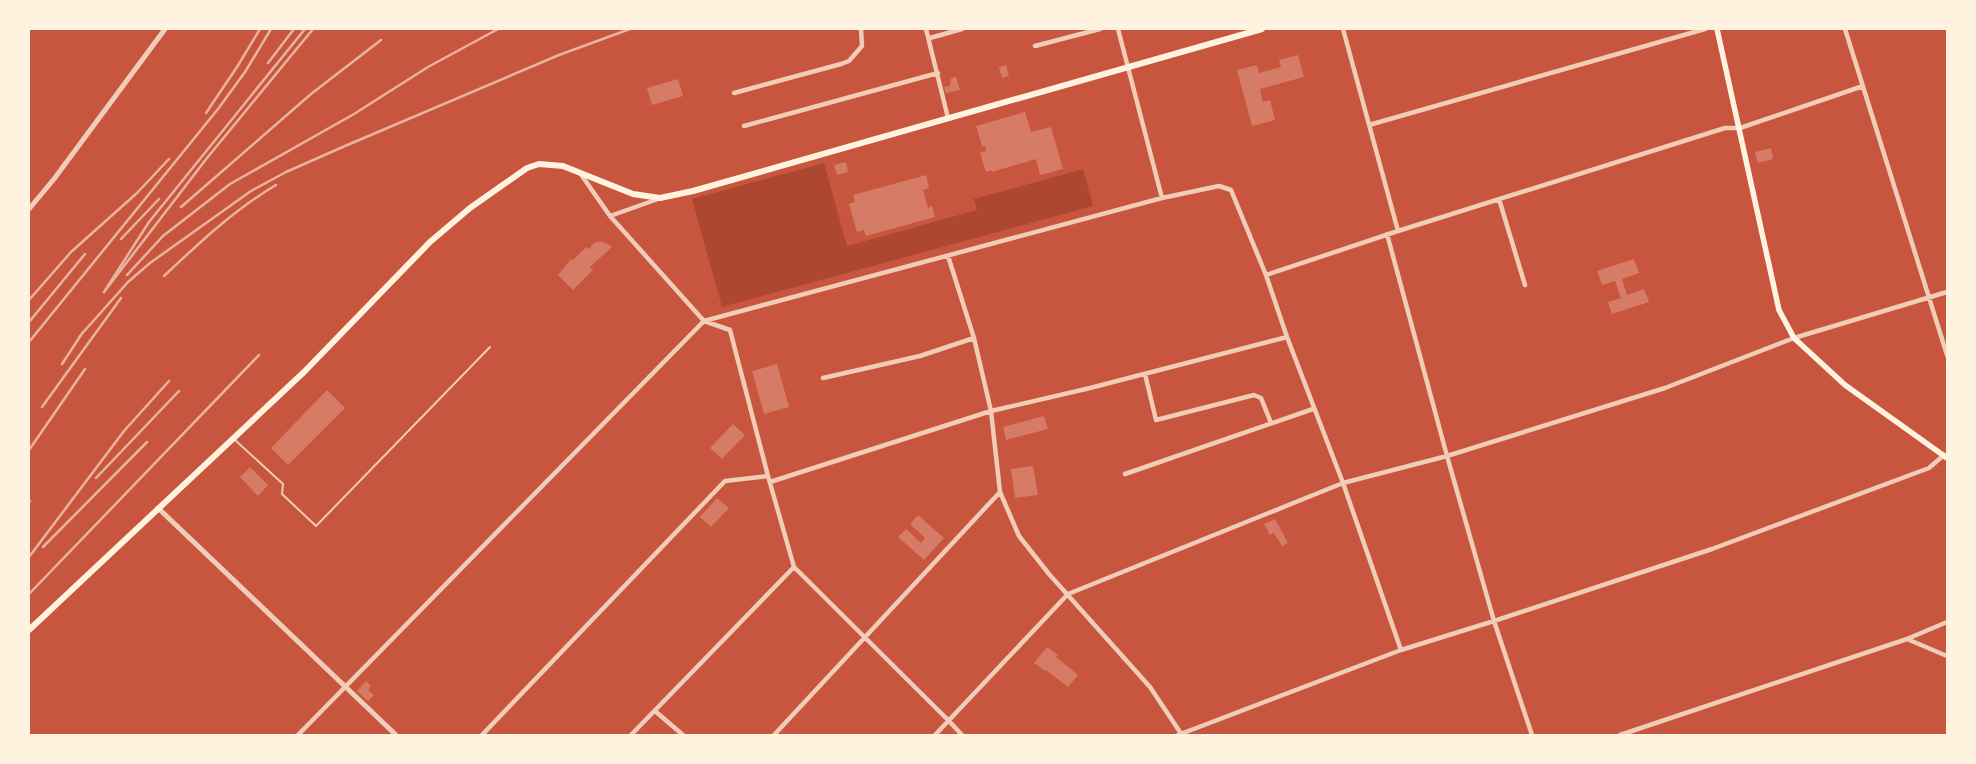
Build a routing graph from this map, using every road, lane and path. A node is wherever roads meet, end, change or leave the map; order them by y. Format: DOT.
graph roads {
  1 [pos="165,29"];
  2 [pos="861,29"];
  3 [pos="926,29"];
  4 [pos="962,29"];
  5 [pos="1100,29"];
  6 [pos="1118,29"];
  7 [pos="1262,29"];
  8 [pos="1342,29"];
  9 [pos="1705,29"];
  10 [pos="1717,29"];
  11 [pos="1845,29"];
  12 [pos="930,38"];
  13 [pos="1035,46"];
  14 [pos="1127,66"];
  15 [pos="938,73"];
  16 [pos="1864,86"];
  17 [pos="734,93"];
  18 [pos="948,118"];
  19 [pos="1369,125"];
  20 [pos="744,126"];
  21 [pos="1740,128"];
  22 [pos="578,171"];
  23 [pos="660,198"];
  24 [pos="1162,198"];
  25 [pos="1499,199"];
  26 [pos="29,209"];
  27 [pos="610,216"];
  28 [pos="1398,230"];
  29 [pos="1387,234"];
  30 [pos="948,256"];
  31 [pos="1266,275"];
  32 [pos="1525,285"];
  33 [pos="1947,292"];
  34 [pos="1930,298"];
  35 [pos="704,321"];
  36 [pos="1287,337"];
  37 [pos="974,338"];
  38 [pos="1794,338"];
  39 [pos="490,347"];
  40 [pos="1947,355"];
  41 [pos="1145,374"];
  42 [pos="823,378"];
  43 [pos="1313,408"];
  44 [pos="992,411"];
  45 [pos="1271,423"];
  46 [pos="233,438"];
  47 [pos="1446,456"];
  48 [pos="1946,457"];
  49 [pos="1126,474"];
  50 [pos="768,476"];
  51 [pos="770,482"];
  52 [pos="1342,483"];
  53 [pos="1000,492"];
  54 [pos="158,508"];
  55 [pos="794,567"];
  56 [pos="1068,594"];
  57 [pos="1494,621"];
  58 [pos="1947,622"];
  59 [pos="29,630"];
  60 [pos="865,637"];
  61 [pos="1907,639"];
  62 [pos="1401,650"];
  63 [pos="1947,656"];
  64 [pos="346,686"];
  65 [pos="655,711"];
  66 [pos="949,721"];
  67 [pos="298,735"];
  68 [pos="396,735"];
  69 [pos="482,735"];
  70 [pos="631,735"];
  71 [pos="683,735"];
  72 [pos="774,735"];
  73 [pos="935,735"];
  74 [pos="962,735"];
  75 [pos="1181,735"];
  76 [pos="1532,735"];
  77 [pos="1620,735"];
  1 -- 26 [label="street"];
  2 -- 17 [label="street"];
  3 -- 12 [label="street"];
  4 -- 12 [label="street"];
  5 -- 13 [label="street"];
  6 -- 14 [label="street"];
  7 -- 14 [label="main road"];
  8 -- 19 [label="street"];
  9 -- 19 [label="street"];
  10 -- 21 [label="main road"];
  11 -- 16 [label="street"];
  12 -- 15 [label="street"];
  14 -- 18 [label="main road"];
  14 -- 24 [label="street"];
  15 -- 18 [label="street"];
  15 -- 20 [label="street"];
  16 -- 21 [label="street"];
  16 -- 34 [label="street"];
  18 -- 23 [label="main road"];
  19 -- 28 [label="street"];
  21 -- 25 [label="street"];
  21 -- 38 [label="main road"];
  22 -- 23 [label="main road"];
  22 -- 27 [label="street"];
  22 -- 46 [label="main road"];
  23 -- 27 [label="street"];
  24 -- 30 [label="street"];
  24 -- 31 [label="street"];
  25 -- 28 [label="street"];
  25 -- 32 [label="street"];
  27 -- 35 [label="street"];
  28 -- 29 [label="street"];
  29 -- 31 [label="street"];
  29 -- 47 [label="street"];
  30 -- 35 [label="street"];
  30 -- 37 [label="street"];
  31 -- 36 [label="street"];
  33 -- 34 [label="street"];
  34 -- 38 [label="street"];
  34 -- 40 [label="street"];
  35 -- 50 [label="street"];
  35 -- 64 [label="street"];
  36 -- 41 [label="street"];
  36 -- 43 [label="street"];
  37 -- 42 [label="street"];
  37 -- 44 [label="street"];
  38 -- 47 [label="street"];
  38 -- 48 [label="main road"];
  39 -- 46 [label="lane"];
  41 -- 44 [label="street"];
  41 -- 45 [label="street"];
  43 -- 45 [label="street"];
  43 -- 52 [label="street"];
  44 -- 51 [label="street"];
  44 -- 53 [label="street"];
  45 -- 49 [label="street"];
  46 -- 54 [label="main road"];
  47 -- 52 [label="street"];
  47 -- 57 [label="street"];
  48 -- 57 [label="street"];
  50 -- 51 [label="street"];
  50 -- 69 [label="street"];
  51 -- 55 [label="street"];
  52 -- 56 [label="street"];
  52 -- 62 [label="street"];
  53 -- 56 [label="street"];
  53 -- 60 [label="street"];
  54 -- 59 [label="main road"];
  54 -- 64 [label="street"];
  55 -- 60 [label="street"];
  55 -- 65 [label="street"];
  56 -- 66 [label="street"];
  56 -- 75 [label="street"];
  57 -- 62 [label="street"];
  57 -- 76 [label="street"];
  58 -- 61 [label="street"];
  60 -- 66 [label="street"];
  60 -- 72 [label="street"];
  61 -- 63 [label="street"];
  61 -- 77 [label="street"];
  62 -- 75 [label="street"];
  64 -- 67 [label="street"];
  64 -- 68 [label="street"];
  65 -- 70 [label="street"];
  65 -- 71 [label="street"];
  66 -- 73 [label="street"];
  66 -- 74 [label="street"];
}
